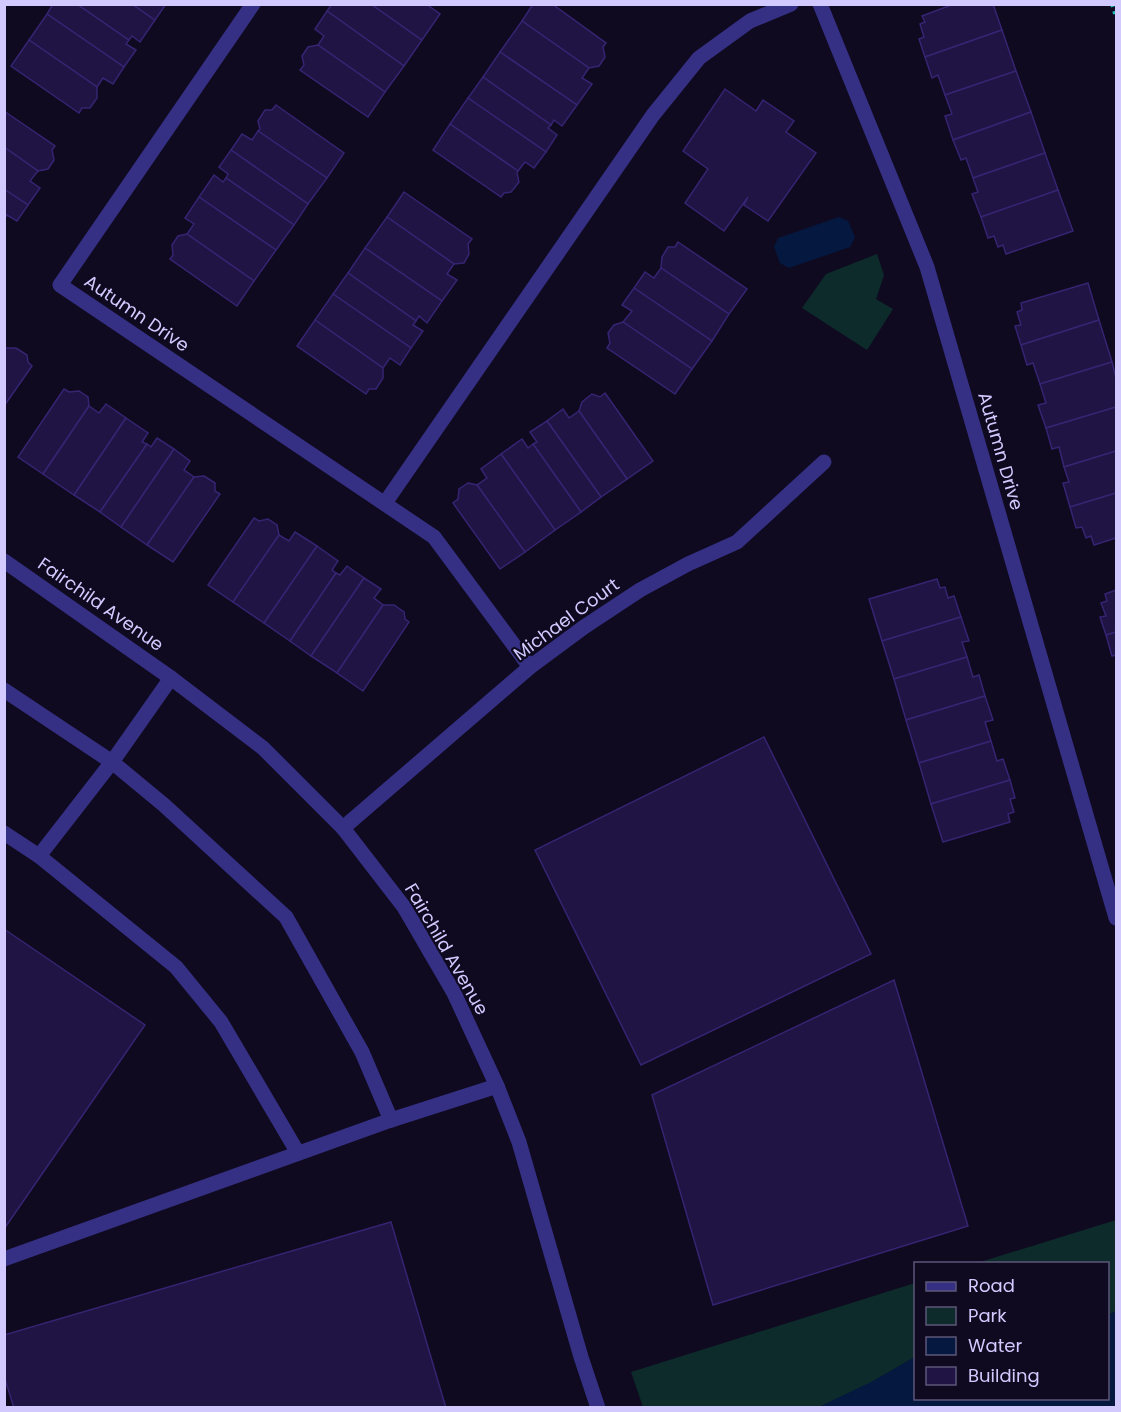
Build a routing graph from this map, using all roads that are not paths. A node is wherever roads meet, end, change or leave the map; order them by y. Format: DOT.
graph roads {
  1 [pos="253,4"];
  2 [pos="791,4"];
  3 [pos="820,4"];
  4 [pos="824,462"];
  5 [pos="385,503"];
  6 [pos="4,561"];
  7 [pos="530,667"];
  8 [pos="171,678"];
  9 [pos="4,690"];
  10 [pos="112,762"];
  11 [pos="342,828"];
  12 [pos="4,833"];
  13 [pos="39,856"];
  14 [pos="1116,918"];
  15 [pos="497,1086"];
  16 [pos="391,1120"];
  17 [pos="298,1153"];
  18 [pos="4,1259"];
  19 [pos="598,1407"];
  1 -- 5 [label="street, Autumn Drive"];
  2 -- 5 [label="street"];
  3 -- 14 [label="street, Autumn Drive"];
  4 -- 7 [label="street, Michael Court"];
  5 -- 7 [label="street, Autumn Drive"];
  6 -- 8 [label="street, Fairchild Avenue"];
  7 -- 11 [label="street, Michael Court"];
  8 -- 10 [label="street"];
  8 -- 11 [label="street, Fairchild Avenue"];
  9 -- 10 [label="street"];
  10 -- 13 [label="street"];
  10 -- 16 [label="street"];
  11 -- 15 [label="street, Fairchild Avenue"];
  12 -- 13 [label="street"];
  13 -- 17 [label="street"];
  15 -- 16 [label="street"];
  15 -- 19 [label="street, Fairchild Avenue"];
  16 -- 17 [label="street"];
  17 -- 18 [label="street"];
}
